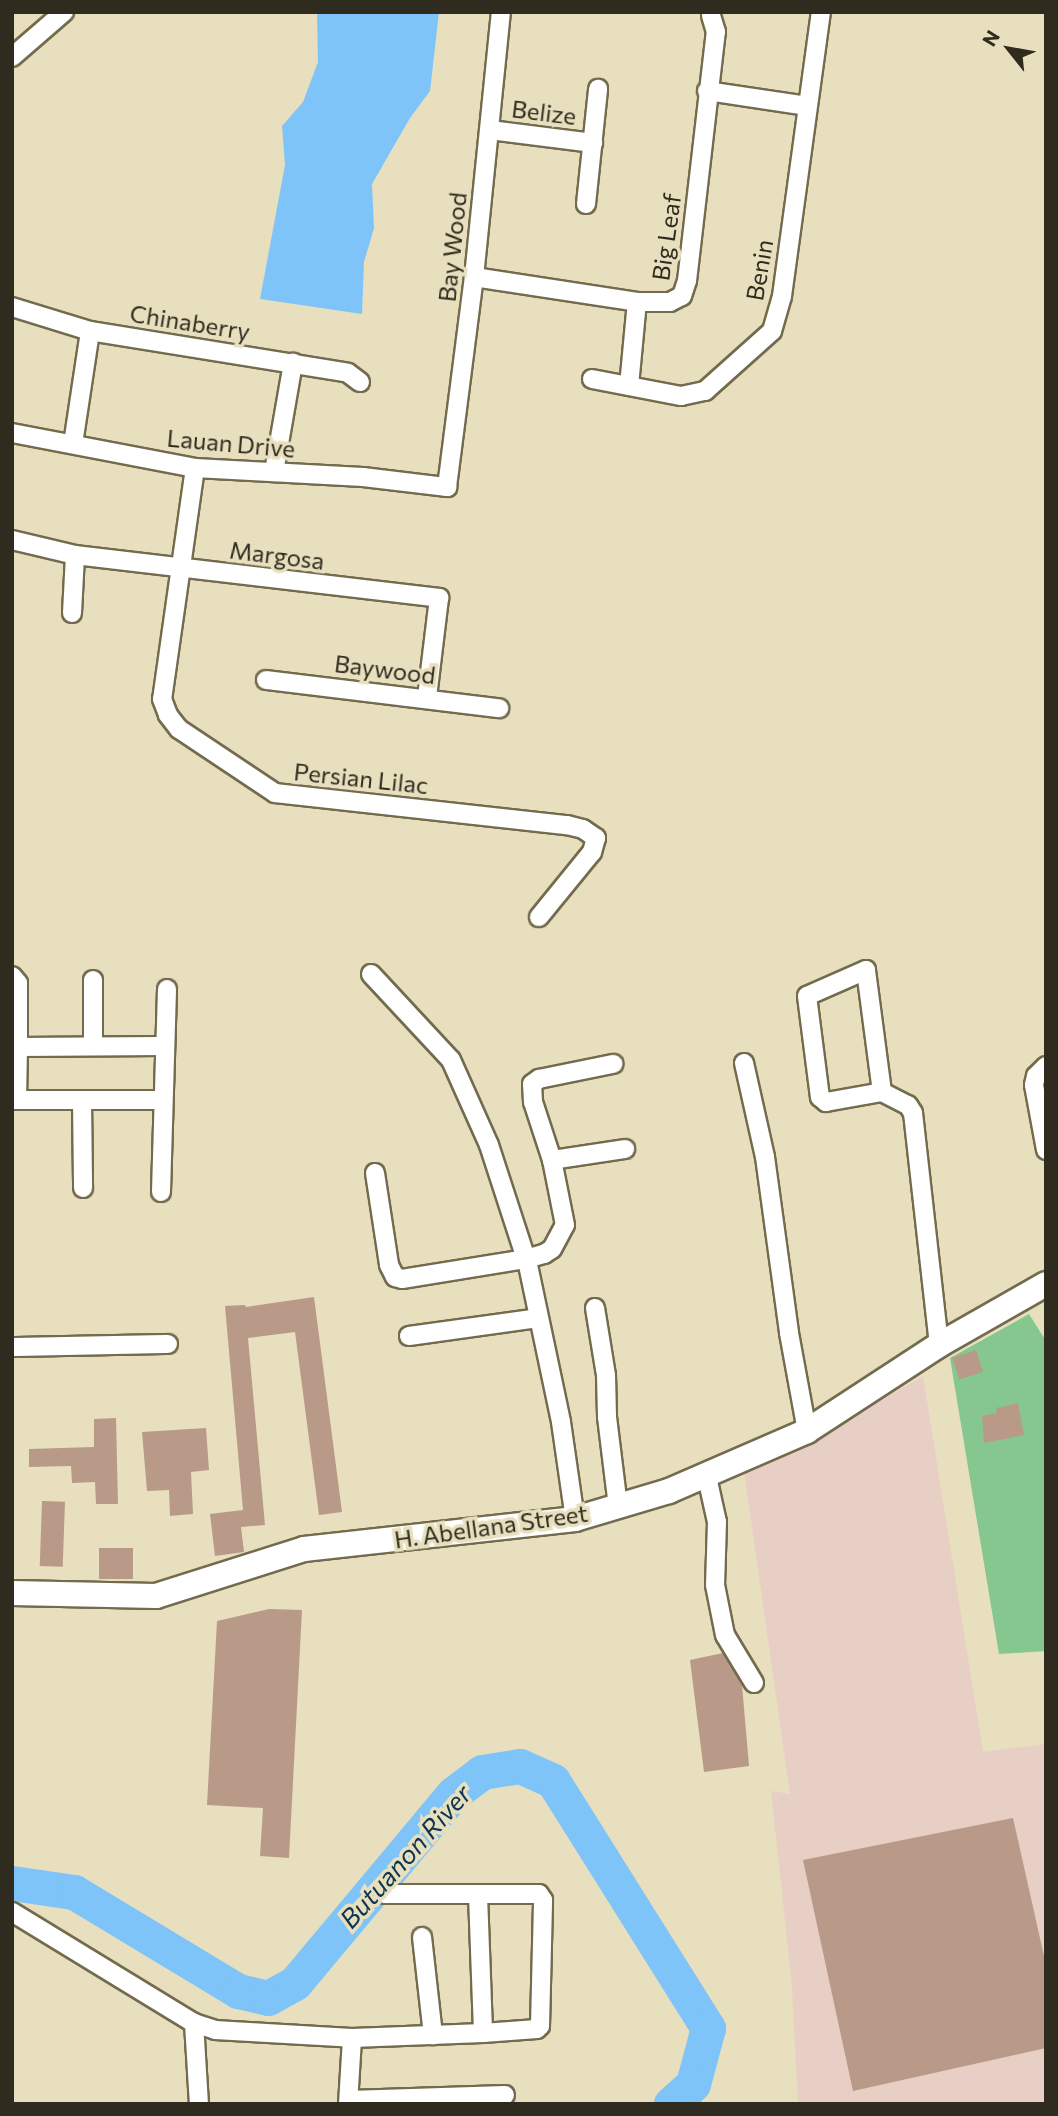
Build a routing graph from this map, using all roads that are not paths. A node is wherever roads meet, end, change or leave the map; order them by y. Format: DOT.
graph roads {
  1 [pos="64,12"];
  2 [pos="500,12"];
  3 [pos="821,12"];
  4 [pos="706,14"];
  5 [pos="12,57"];
  6 [pos="598,89"];
  7 [pos="707,91"];
  8 [pos="807,106"];
  9 [pos="490,130"];
  10 [pos="593,143"];
  11 [pos="586,204"];
  12 [pos="474,277"];
  13 [pos="637,302"];
  14 [pos="12,307"];
  15 [pos="90,331"];
  16 [pos="293,363"];
  17 [pos="592,379"];
  18 [pos="360,382"];
  19 [pos="629,386"];
  20 [pos="12,433"];
  21 [pos="73,444"];
  22 [pos="195,468"];
  23 [pos="274,472"];
  24 [pos="447,487"];
  25 [pos="12,540"];
  26 [pos="75,555"];
  27 [pos="182,568"];
  28 [pos="72,613"];
  29 [pos="266,680"];
  30 [pos="427,697"];
  31 [pos="499,708"];
  32 [pos="539,917"];
  33 [pos="371,974"];
  34 [pos="12,976"];
  35 [pos="93,980"];
  36 [pos="167,989"];
  37 [pos="93,1046"];
  38 [pos="163,1046"];
  39 [pos="18,1047"];
  40 [pos="744,1063"];
  41 [pos="613,1064"];
  42 [pos="1046,1066"];
  43 [pos="882,1092"];
  44 [pos="14,1100"];
  45 [pos="82,1100"];
  46 [pos="162,1100"];
  47 [pos="625,1149"];
  48 [pos="1046,1150"];
  49 [pos="552,1160"];
  50 [pos="375,1173"];
  51 [pos="83,1188"];
  52 [pos="161,1192"];
  53 [pos="526,1259"];
  54 [pos="1046,1284"];
  55 [pos="596,1308"];
  56 [pos="538,1318"];
  57 [pos="409,1336"];
  58 [pos="168,1344"];
  59 [pos="939,1345"];
  60 [pos="12,1347"];
  61 [pos="807,1431"];
  62 [pos="707,1477"];
  63 [pos="618,1506"];
  64 [pos="575,1518"];
  65 [pos="12,1593"];
  66 [pos="754,1683"];
  67 [pos="384,1894"];
  68 [pos="478,1895"];
  69 [pos="12,1912"];
  70 [pos="422,1937"];
  71 [pos="194,2023"];
  72 [pos="483,2033"];
  73 [pos="433,2035"];
  74 [pos="352,2038"];
  75 [pos="505,2095"];
  76 [pos="349,2102"];
  77 [pos="199,2104"];
  1 -- 5 [label="street"];
  2 -- 9 [label="street, Bay Wood"];
  3 -- 8 [label="street, Benin"];
  4 -- 7 [label="street, Big Leaf"];
  6 -- 10 [label="street"];
  7 -- 8 [label="street"];
  7 -- 13 [label="street, Big Leaf"];
  8 -- 19 [label="street, Benin"];
  9 -- 10 [label="street, Belize"];
  9 -- 12 [label="street, Bay Wood"];
  10 -- 11 [label="street"];
  12 -- 13 [label="street, Big Leaf"];
  12 -- 24 [label="street, Bay Wood"];
  13 -- 19 [label="street"];
  14 -- 15 [label="street, Chinaberry"];
  15 -- 16 [label="street, Chinaberry"];
  15 -- 21 [label="street"];
  16 -- 18 [label="street, Chinaberry"];
  16 -- 23 [label="street"];
  17 -- 19 [label="street, Benin"];
  20 -- 21 [label="street, Lauan Drive"];
  21 -- 22 [label="street, Lauan Drive"];
  22 -- 23 [label="street, Lauan Drive"];
  22 -- 27 [label="street, Persian Lilac"];
  23 -- 24 [label="street, Lauan Drive"];
  25 -- 26 [label="street, Margosa"];
  26 -- 27 [label="street, Margosa"];
  26 -- 28 [label="street"];
  27 -- 30 [label="street, Margosa"];
  27 -- 32 [label="street, Persian Lilac"];
  29 -- 30 [label="street, Baywood"];
  30 -- 31 [label="street, Baywood"];
  33 -- 53 [label="street"];
  34 -- 39 [label="street"];
  35 -- 37 [label="street"];
  36 -- 38 [label="street"];
  37 -- 38 [label="street"];
  37 -- 39 [label="street"];
  38 -- 46 [label="street"];
  39 -- 44 [label="street"];
  40 -- 61 [label="street"];
  41 -- 49 [label="street"];
  42 -- 48 [label="street"];
  43 -- 43 [label="street"];
  43 -- 59 [label="street"];
  44 -- 45 [label="street"];
  45 -- 46 [label="street"];
  45 -- 51 [label="street"];
  46 -- 52 [label="street"];
  47 -- 49 [label="street"];
  49 -- 53 [label="street"];
  50 -- 53 [label="street"];
  53 -- 56 [label="street"];
  54 -- 59 [label="main road, H. Abellana Street"];
  55 -- 63 [label="street"];
  56 -- 57 [label="street"];
  56 -- 64 [label="street"];
  58 -- 60 [label="street"];
  59 -- 61 [label="main road, H. Abellana Street"];
  61 -- 62 [label="main road, H. Abellana Street"];
  62 -- 63 [label="main road, H. Abellana Street"];
  62 -- 66 [label="street"];
  63 -- 64 [label="main road, H. Abellana Street"];
  64 -- 65 [label="main road, H. Abellana Street"];
  67 -- 68 [label="street"];
  68 -- 72 [label="street"];
  68 -- 72 [label="street"];
  69 -- 71 [label="street"];
  70 -- 73 [label="street"];
  71 -- 74 [label="street"];
  71 -- 77 [label="street"];
  72 -- 73 [label="street"];
  73 -- 74 [label="street"];
  74 -- 76 [label="street"];
  75 -- 76 [label="street"];
}
